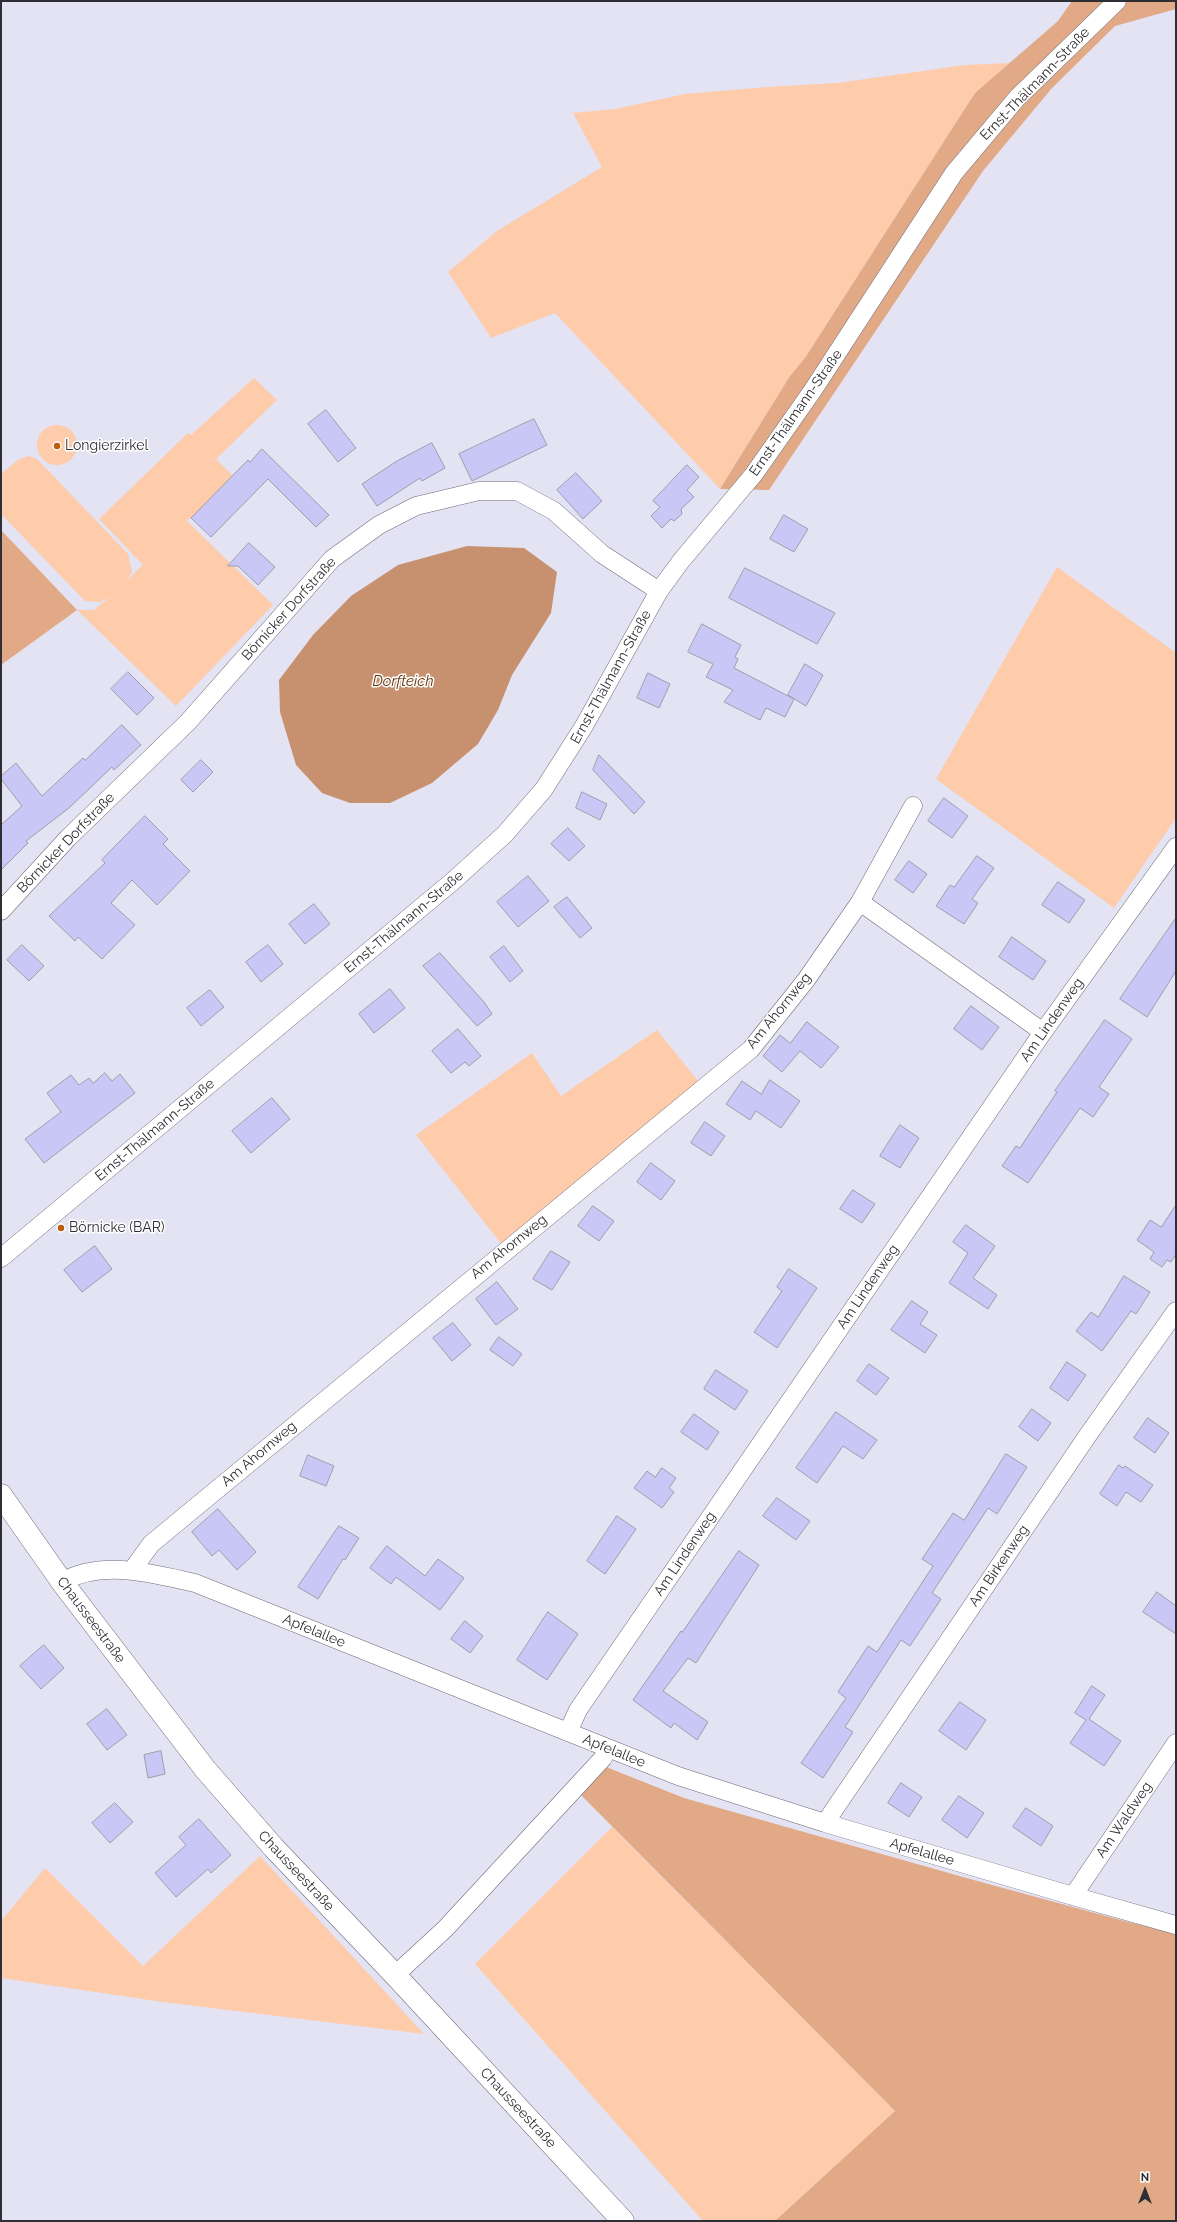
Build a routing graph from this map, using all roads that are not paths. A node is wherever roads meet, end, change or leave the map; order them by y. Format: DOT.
graph roads {
  1 [pos="1117,1"];
  2 [pos="659,591"];
  3 [pos="913,806"];
  4 [pos="1176,847"];
  5 [pos="860,902"];
  6 [pos="1,911"];
  7 [pos="1042,1032"];
  8 [pos="1,1258"];
  9 [pos="1176,1311"];
  10 [pos="1,1495"];
  11 [pos="133,1569"];
  12 [pos="62,1582"];
  13 [pos="568,1732"];
  14 [pos="1176,1743"];
  15 [pos="607,1749"];
  16 [pos="825,1824"];
  17 [pos="1073,1896"];
  18 [pos="1176,1925"];
  19 [pos="395,1975"];
  20 [pos="622,2221"];
  1 -- 2 [label="street, Ernst-Thälmann-Straße"];
  2 -- 6 [label="street, Börnicker Dorfstraße"];
  2 -- 8 [label="street, Ernst-Thälmann-Straße"];
  3 -- 5 [label="street, Am Ahornweg"];
  4 -- 7 [label="street, Am Lindenweg"];
  5 -- 7 [label="street"];
  5 -- 11 [label="street, Am Ahornweg"];
  7 -- 13 [label="street, Am Lindenweg"];
  9 -- 16 [label="street, Am Birkenweg"];
  10 -- 12 [label="main road, Chausseestraße"];
  11 -- 12 [label="street, Apfelallee"];
  11 -- 13 [label="street, Apfelallee"];
  12 -- 19 [label="main road, Chausseestraße"];
  13 -- 15 [label="street, Apfelallee"];
  14 -- 17 [label="street, Am Waldweg"];
  15 -- 16 [label="street, Apfelallee"];
  15 -- 19 [label="street"];
  16 -- 17 [label="street, Apfelallee"];
  17 -- 18 [label="street, Apfelallee"];
  19 -- 20 [label="main road, Chausseestraße"];
}
